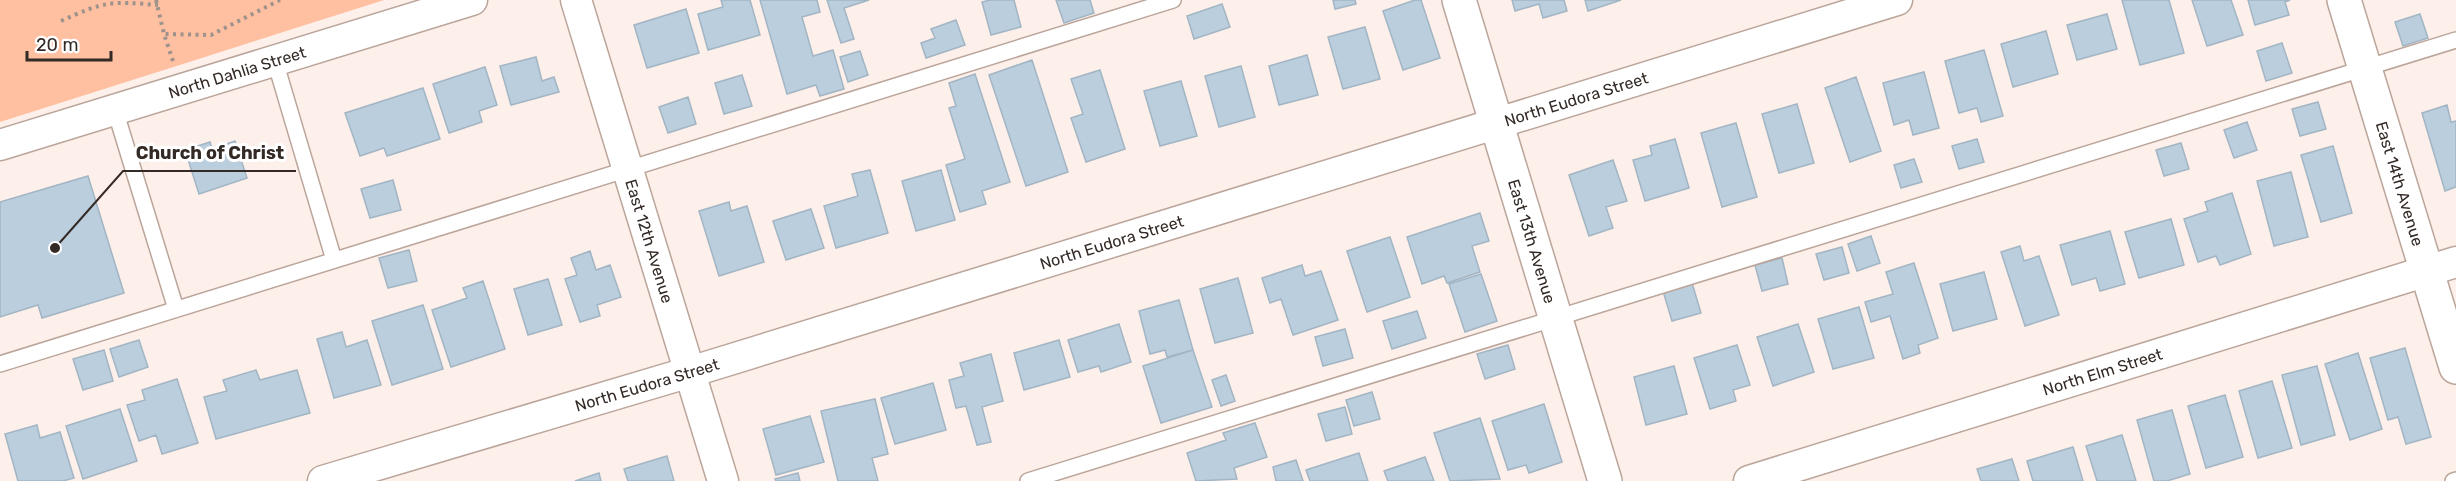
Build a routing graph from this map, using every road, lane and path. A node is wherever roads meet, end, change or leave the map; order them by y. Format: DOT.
graph roads {
  1 [pos="156,0"];
  2 [pos="280,0"];
  3 [pos="472,0"];
  4 [pos="576,0"];
  5 [pos="1173,0"];
  6 [pos="1459,0"];
  7 [pos="1897,0"];
  8 [pos="2344,0"];
  9 [pos="158,5"];
  10 [pos="61,21"];
  11 [pos="164,34"];
  12 [pos="2456,40"];
  13 [pos="275,61"];
  14 [pos="176,68"];
  15 [pos="2365,68"];
  16 [pos="115,110"];
  17 [pos="1497,121"];
  18 [pos="0,145"];
  19 [pos="628,168"];
  20 [pos="334,260"];
  21 [pos="2441,266"];
  22 [pos="176,309"];
  23 [pos="1556,320"];
  24 [pos="0,364"];
  25 [pos="2456,367"];
  26 [pos="690,372"];
  27 [pos="323,481"];
  28 [pos="723,481"];
  29 [pos="1028,481"];
  30 [pos="1605,481"];
  31 [pos="1749,481"];
  1 -- 9 [label="path"];
  2 -- 11 [label="path"];
  3 -- 13 [label="street, North Dahlia Street"];
  4 -- 19 [label="street, East 12th Avenue"];
  5 -- 19 [label="lane"];
  6 -- 17 [label="main road, East 13th Avenue"];
  7 -- 17 [label="street, North Eudora Street"];
  8 -- 15 [label="main road, East 14th Avenue"];
  9 -- 10 [label="path"];
  9 -- 11 [label="path"];
  11 -- 14 [label="path"];
  12 -- 15 [label="lane"];
  13 -- 16 [label="street, North Dahlia Street"];
  13 -- 20 [label="lane"];
  15 -- 21 [label="main road, East 14th Avenue"];
  15 -- 23 [label="lane"];
  16 -- 18 [label="street, North Dahlia Street"];
  16 -- 22 [label="lane"];
  17 -- 23 [label="main road, East 13th Avenue"];
  17 -- 26 [label="street, North Eudora Street"];
  19 -- 20 [label="lane"];
  19 -- 26 [label="street, East 12th Avenue"];
  20 -- 22 [label="lane"];
  21 -- 25 [label="main road, East 14th Avenue"];
  21 -- 31 [label="street, North Elm Street"];
  22 -- 24 [label="lane"];
  23 -- 29 [label="lane"];
  23 -- 30 [label="main road, East 13th Avenue"];
  26 -- 27 [label="street, North Eudora Street"];
  26 -- 28 [label="street, East 12th Avenue"];
}
